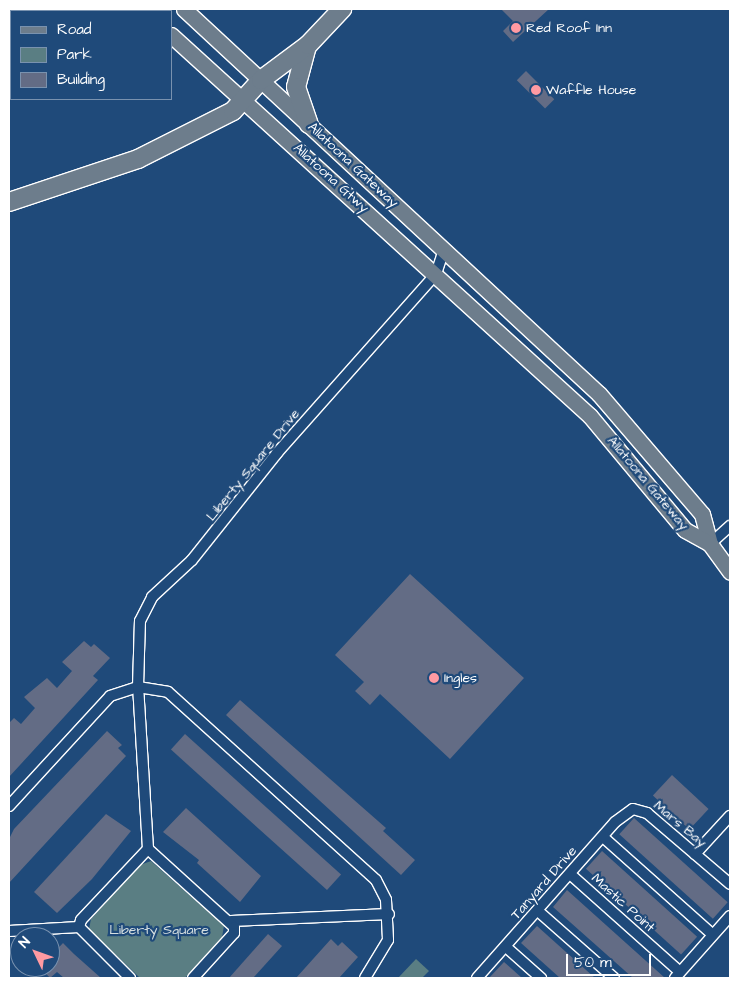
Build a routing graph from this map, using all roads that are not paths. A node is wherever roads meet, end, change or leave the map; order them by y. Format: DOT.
graph roads {
  1 [pos="184,9"];
  2 [pos="342,9"];
  3 [pos="172,36"];
  4 [pos="308,45"];
  5 [pos="261,80"];
  6 [pos="245,100"];
  7 [pos="309,124"];
  8 [pos="9,202"];
  9 [pos="444,250"];
  10 [pos="416,256"];
  11 [pos="436,274"];
  12 [pos="730,526"];
  13 [pos="710,544"];
  14 [pos="730,572"];
  15 [pos="138,687"];
  16 [pos="9,806"];
  17 [pos="633,808"];
  18 [pos="730,816"];
  19 [pos="603,836"];
  20 [pos="148,849"];
  21 [pos="695,854"];
  22 [pos="570,874"];
  23 [pos="730,884"];
  24 [pos="538,911"];
  25 [pos="389,914"];
  26 [pos="730,916"];
  27 [pos="230,921"];
  28 [pos="79,927"];
  29 [pos="9,931"];
  30 [pos="713,935"];
  31 [pos="506,947"];
  32 [pos="678,975"];
  33 [pos="130,978"];
  34 [pos="193,978"];
  35 [pos="365,978"];
  36 [pos="477,978"];
  37 [pos="541,978"];
  38 [pos="614,978"];
  1 -- 5 [label="main road, Allatoona Gateway"];
  2 -- 4 [label="highway"];
  3 -- 6 [label="main road, Allatoona Gtwy"];
  4 -- 5 [label="highway"];
  4 -- 7 [label="highway"];
  5 -- 6 [label="highway"];
  5 -- 7 [label="main road, Allatoona Gateway"];
  6 -- 8 [label="highway"];
  6 -- 10 [label="main road, Allatoona Gtwy"];
  7 -- 9 [label="main road, Allatoona Gateway"];
  9 -- 11 [label="street, Liberty Square Drive"];
  9 -- 13 [label="main road, Allatoona Gateway"];
  10 -- 11 [label="main road, Allatoona Gateway"];
  11 -- 13 [label="main road, Allatoona Gateway"];
  11 -- 15 [label="street, Liberty Square Drive"];
  12 -- 13 [label="street"];
  13 -- 14 [label="main road"];
  15 -- 16 [label="street"];
  15 -- 20 [label="street, Liberty Square Drive"];
  15 -- 25 [label="street"];
  17 -- 19 [label="street, Tanyard Drive"];
  17 -- 21 [label="street, Mars Bay"];
  18 -- 21 [label="street"];
  19 -- 22 [label="street, Tanyard Drive"];
  19 -- 30 [label="street"];
  20 -- 27 [label="street"];
  20 -- 28 [label="street"];
  21 -- 23 [label="street, Mars Bay"];
  22 -- 24 [label="street, Tanyard Drive"];
  22 -- 32 [label="street, Mastic Point"];
  24 -- 31 [label="street, Tanyard Drive"];
  24 -- 38 [label="street"];
  25 -- 27 [label="street"];
  25 -- 35 [label="street"];
  26 -- 30 [label="street"];
  27 -- 34 [label="street"];
  28 -- 29 [label="street"];
  28 -- 33 [label="street"];
  30 -- 32 [label="street"];
  31 -- 36 [label="street, Tanyard Drive"];
  31 -- 37 [label="street"];
}
